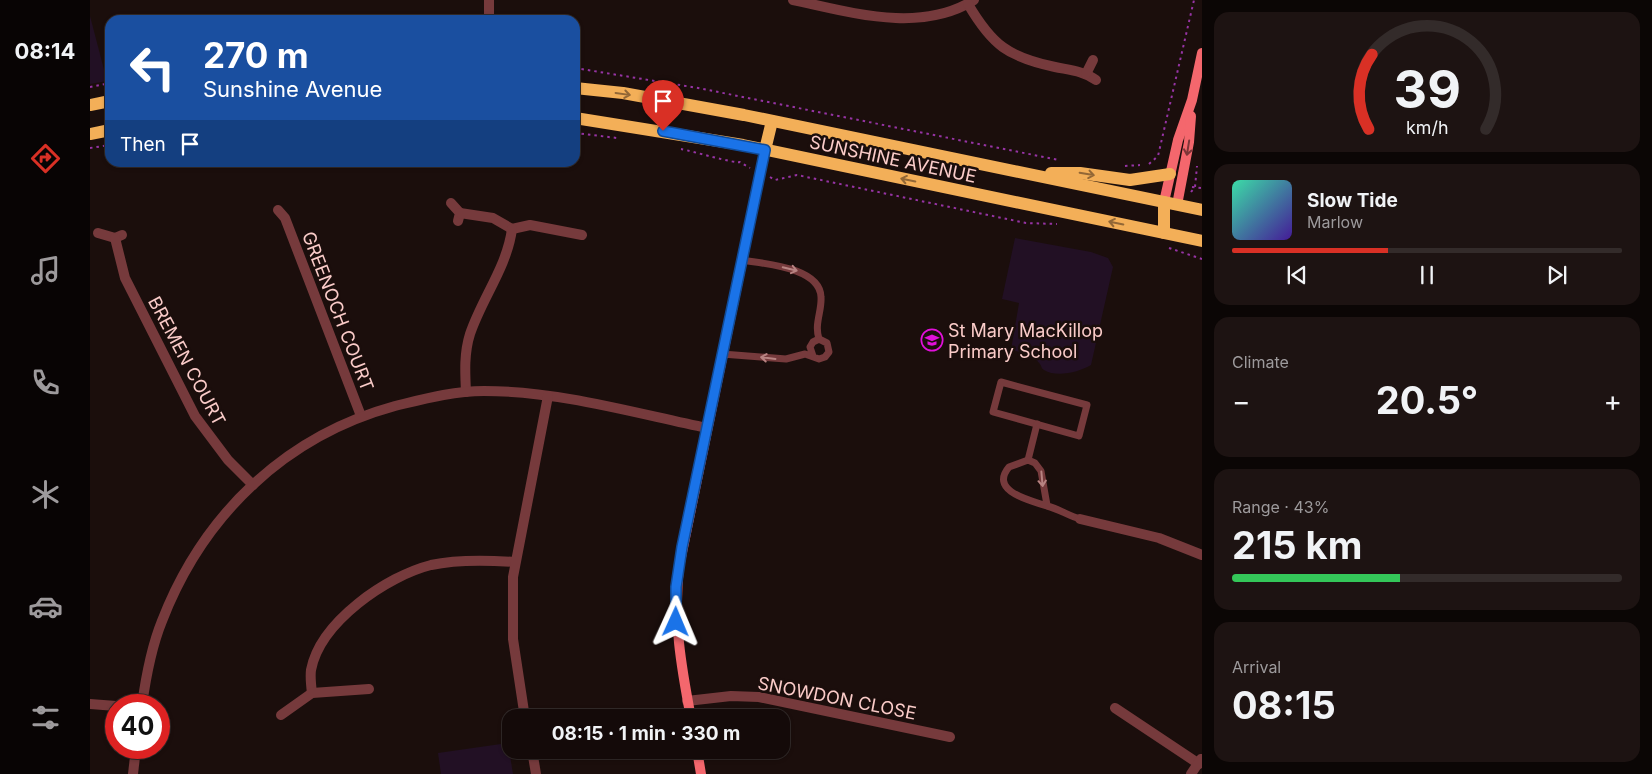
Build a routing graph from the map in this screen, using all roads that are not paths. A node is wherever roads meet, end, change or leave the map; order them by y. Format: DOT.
graph roads {
  1 [pos="489,0"];
  2 [pos="793,0"];
  3 [pos="971,2"];
  4 [pos="489,15"];
  5 [pos="1202,53"];
  6 [pos="1093,60"];
  7 [pos="1086,74"];
  8 [pos="1096,80"];
  9 [pos="580,89"];
  10 [pos="1192,100"];
  11 [pos="105,102"];
  12 [pos="90,105"];
  13 [pos="580,114"];
  14 [pos="580,119"];
  15 [pos="772,121"];
  16 [pos="606,122"];
  17 [pos="105,131"];
  18 [pos="90,134"];
  19 [pos="765,150"];
  20 [pos="1021,172"];
  21 [pos="1170,174"];
  22 [pos="451,203"];
  23 [pos="1171,204"];
  24 [pos="1202,210"];
  25 [pos="285,213"];
  26 [pos="512,229"];
  27 [pos="98,233"];
  28 [pos="1166,233"];
  29 [pos="582,235"];
  30 [pos="1202,241"];
  31 [pos="742,260"];
  32 [pos="818,339"];
  33 [pos="722,354"];
  34 [pos="813,356"];
  35 [pos="466,392"];
  36 [pos="548,396"];
  37 [pos="361,416"];
  38 [pos="1037,424"];
  39 [pos="707,428"];
  40 [pos="1028,460"];
  41 [pos="253,485"];
  42 [pos="1046,505"];
  43 [pos="1080,519"];
  44 [pos="1202,555"];
  45 [pos="515,562"];
  46 [pos="369,689"];
  47 [pos="312,693"];
  48 [pos="144,694"];
  49 [pos="688,701"];
  50 [pos="90,704"];
  51 [pos="105,705"];
  52 [pos="1115,708"];
  53 [pos="524,709"];
  54 [pos="689,709"];
  55 [pos="281,715"];
  56 [pos="950,737"];
  57 [pos="135,759"];
  58 [pos="534,759"];
  59 [pos="698,759"];
  60 [pos="1200,761"];
  61 [pos="133,774"];
  62 [pos="536,774"];
  63 [pos="701,774"];
  64 [pos="1191,774"];
  1 -- 4 [label="street"];
  2 -- 3 [label="street"];
  3 -- 7 [label="street"];
  5 -- 10 [label="street"];
  6 -- 7 [label="street"];
  7 -- 8 [label="street"];
  9 -- 15 [label="main road, SUNSHINE AVENUE, one-way"];
  10 -- 21 [label="street"];
  10 -- 23 [label="street, one-way"];
  11 -- 12 [label="main road"];
  13 -- 16 [label="main road"];
  14 -- 16 [label="main road, SUNSHINE AVENUE"];
  15 -- 19 [label="main road"];
  15 -- 20 [label="main road, SUNSHINE AVENUE"];
  16 -- 19 [label="main road, SUNSHINE AVENUE"];
  17 -- 18 [label="main road"];
  28 -- 19 [label="main road, SUNSHINE AVENUE, one-way"];
  19 -- 31 [label="street"];
  20 -- 21 [label="main road, one-way"];
  20 -- 23 [label="main road, SUNSHINE AVENUE"];
  21 -- 23 [label="street"];
  22 -- 26 [label="street"];
  23 -- 24 [label="main road, SUNSHINE AVENUE"];
  23 -- 28 [label="main road"];
  25 -- 37 [label="street, GREENOCH COURT"];
  26 -- 29 [label="street"];
  26 -- 35 [label="street"];
  27 -- 41 [label="street, BREMEN COURT"];
  28 -- 30 [label="main road, SUNSHINE AVENUE"];
  31 -- 32 [label="lane, one-way"];
  31 -- 33 [label="street"];
  32 -- 34 [label="lane"];
  32 -- 34 [label="lane"];
  34 -- 33 [label="lane, one-way"];
  33 -- 39 [label="street"];
  35 -- 36 [label="street"];
  35 -- 37 [label="street"];
  36 -- 39 [label="street"];
  36 -- 45 [label="street"];
  37 -- 41 [label="street"];
  38 -- 38 [label="lane"];
  38 -- 40 [label="lane"];
  39 -- 49 [label="street"];
  40 -- 42 [label="lane, one-way"];
  40 -- 42 [label="lane"];
  41 -- 48 [label="street"];
  42 -- 43 [label="lane"];
  43 -- 44 [label="street"];
  45 -- 47 [label="street"];
  45 -- 53 [label="street"];
  46 -- 47 [label="street"];
  47 -- 55 [label="street"];
  49 -- 54 [label="street"];
  49 -- 56 [label="street, SNOWDON CLOSE"];
  50 -- 51 [label="street"];
  52 -- 60 [label="street"];
  57 -- 61 [label="street"];
  58 -- 62 [label="street"];
  59 -- 63 [label="street"];
  60 -- 64 [label="street"];
}
